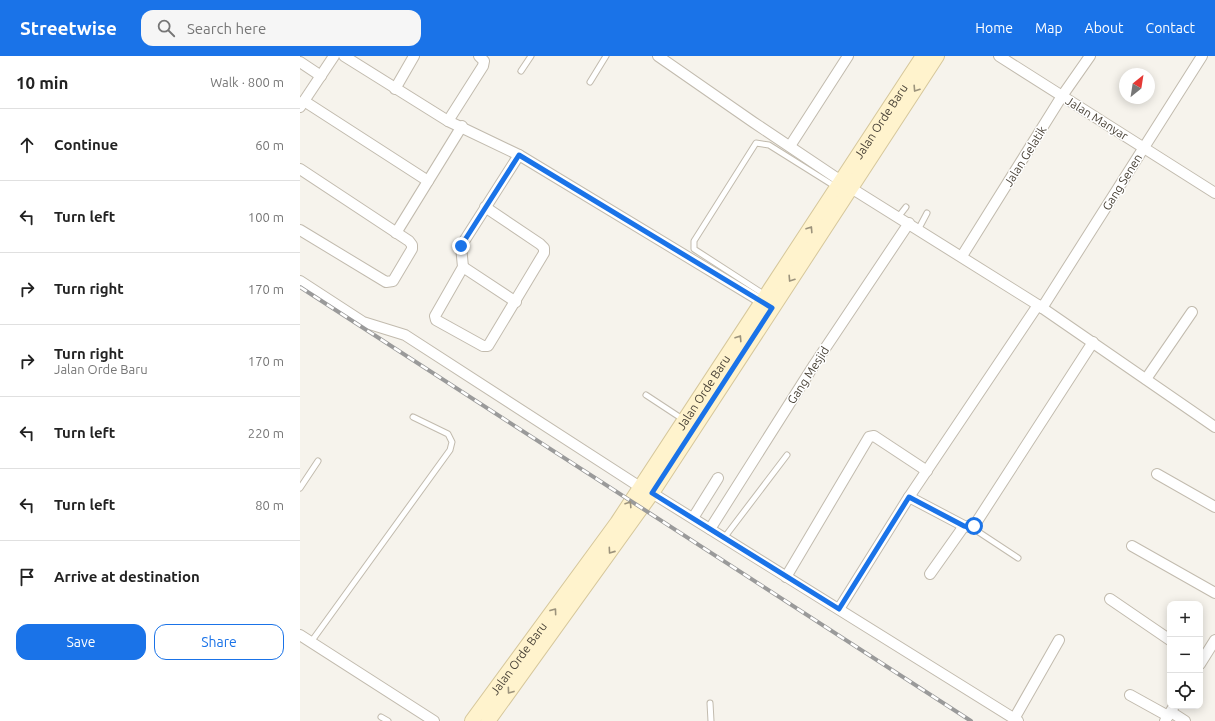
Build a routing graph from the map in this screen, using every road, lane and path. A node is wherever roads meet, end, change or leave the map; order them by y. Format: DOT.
graph roads {
  1 [pos="334,56"];
  2 [pos="344,56"];
  3 [pos="414,56"];
  4 [pos="479,56"];
  5 [pos="530,56"];
  6 [pos="606,56"];
  7 [pos="658,56"];
  8 [pos="848,56"];
  9 [pos="923,56"];
  10 [pos="937,56"];
  11 [pos="999,56"];
  12 [pos="1090,56"];
  13 [pos="1202,56"];
  14 [pos="300,62"];
  15 [pos="521,71"];
  16 [pos="321,76"];
  17 [pos="590,82"];
  18 [pos="395,89"];
  19 [pos="1062,96"];
  20 [pos="302,104"];
  21 [pos="448,121"];
  22 [pos="462,126"];
  23 [pos="790,146"];
  24 [pos="1144,148"];
  25 [pos="519,155"];
  26 [pos="300,169"];
  27 [pos="428,181"];
  28 [pos="843,186"];
  29 [pos="1215,193"];
  30 [pos="906,207"];
  31 [pos="485,208"];
  32 [pos="927,213"];
  33 [pos="899,216"];
  34 [pos="909,223"];
  35 [pos="300,230"];
  36 [pos="918,230"];
  37 [pos="396,233"];
  38 [pos="962,256"];
  39 [pos="463,267"];
  40 [pos="300,281"];
  41 [pos="516,302"];
  42 [pos="767,302"];
  43 [pos="1040,307"];
  44 [pos="1192,312"];
  45 [pos="1093,342"];
  46 [pos="1146,379"];
  47 [pos="646,395"];
  48 [pos="413,417"];
  49 [pos="685,420"];
  50 [pos="1215,427"];
  51 [pos="787,455"];
  52 [pos="318,462"];
  53 [pos="926,471"];
  54 [pos="1157,474"];
  55 [pos="718,478"];
  56 [pos="300,488"];
  57 [pos="646,490"];
  58 [pos="909,497"];
  59 [pos="1215,507"];
  60 [pos="693,518"];
  61 [pos="968,527"];
  62 [pos="710,529"];
  63 [pos="724,538"];
  64 [pos="1132,546"];
  65 [pos="1018,558"];
  66 [pos="930,574"];
  67 [pos="786,577"];
  68 [pos="1215,593"];
  69 [pos="1110,599"];
  70 [pos="839,609"];
  71 [pos="300,635"];
  72 [pos="1167,638"];
  73 [pos="1059,640"];
  74 [pos="1215,640"];
  75 [pos="311,642"];
  76 [pos="1203,659"];
  77 [pos="523,664"];
  78 [pos="1130,695"];
  79 [pos="710,703"];
  80 [pos="1169,714"];
  81 [pos="381,716"];
  82 [pos="1016,720"];
  83 [pos="388,721"];
  84 [pos="434,721"];
  85 [pos="472,721"];
  86 [pos="488,721"];
  87 [pos="711,721"];
  88 [pos="1185,721"];
  1 -- 16 [label="street"];
  2 -- 18 [label="street"];
  3 -- 18 [label="street"];
  4 -- 21 [label="street"];
  5 -- 15 [label="lane"];
  6 -- 17 [label="lane"];
  7 -- 23 [label="street"];
  8 -- 23 [label="street"];
  9 -- 28 [label="main road, Jalan Orde Baru"];
  10 -- 28 [label="main road, Jalan Orde Baru, one-way"];
  11 -- 19 [label="street, Jalan Manyar"];
  12 -- 19 [label="street, Jalan Gelatik"];
  13 -- 24 [label="street, Gang Senen"];
  14 -- 16 [label="street"];
  16 -- 20 [label="street"];
  18 -- 21 [label="street"];
  19 -- 24 [label="street, Jalan Manyar"];
  19 -- 38 [label="street, Jalan Gelatik"];
  20 -- 27 [label="street"];
  21 -- 22 [label="street"];
  22 -- 25 [label="street"];
  22 -- 27 [label="street"];
  23 -- 28 [label="street"];
  24 -- 29 [label="street, Jalan Manyar"];
  24 -- 43 [label="street, Gang Senen"];
  25 -- 31 [label="street"];
  25 -- 42 [label="street"];
  26 -- 37 [label="street"];
  27 -- 37 [label="street"];
  28 -- 33 [label="street"];
  28 -- 42 [label="main road, Jalan Orde Baru"];
  28 -- 42 [label="lane"];
  30 -- 33 [label="lane"];
  31 -- 39 [label="street"];
  31 -- 41 [label="street"];
  32 -- 36 [label="lane"];
  33 -- 34 [label="street"];
  34 -- 36 [label="street"];
  34 -- 62 [label="street, Gang Mesjid"];
  35 -- 37 [label="street"];
  36 -- 38 [label="street"];
  38 -- 43 [label="street"];
  39 -- 41 [label="street"];
  39 -- 41 [label="street"];
  40 -- 57 [label="street"];
  49 -- 42 [label="main road, Jalan Orde Baru, one-way"];
  42 -- 57 [label="main road, Jalan Orde Baru"];
  43 -- 45 [label="street"];
  43 -- 53 [label="street, Gang Senen"];
  44 -- 46 [label="street"];
  45 -- 46 [label="street"];
  45 -- 61 [label="street"];
  46 -- 50 [label="street"];
  47 -- 49 [label="lane"];
  48 -- 75 [label="lane"];
  49 -- 57 [label="main road, Jalan Orde Baru"];
  51 -- 63 [label="lane"];
  52 -- 56 [label="lane"];
  53 -- 58 [label="street, Gang Senen"];
  53 -- 67 [label="street"];
  54 -- 59 [label="street"];
  55 -- 60 [label="street"];
  57 -- 60 [label="street"];
  57 -- 77 [label="main road, Jalan Orde Baru"];
  58 -- 61 [label="street"];
  58 -- 70 [label="street, Gang Senen"];
  60 -- 62 [label="street"];
  61 -- 65 [label="lane"];
  61 -- 66 [label="street"];
  62 -- 63 [label="street"];
  63 -- 67 [label="street"];
  64 -- 68 [label="street"];
  67 -- 70 [label="street"];
  69 -- 72 [label="street"];
  70 -- 82 [label="street"];
  71 -- 75 [label="street"];
  73 -- 82 [label="street"];
  74 -- 76 [label="street"];
  75 -- 84 [label="street"];
  77 -- 85 [label="main road, Jalan Orde Baru"];
  77 -- 86 [label="main road, Jalan Orde Baru, one-way"];
  78 -- 80 [label="street"];
  79 -- 87 [label="lane"];
  80 -- 88 [label="street"];
  81 -- 83 [label="lane"];
}
